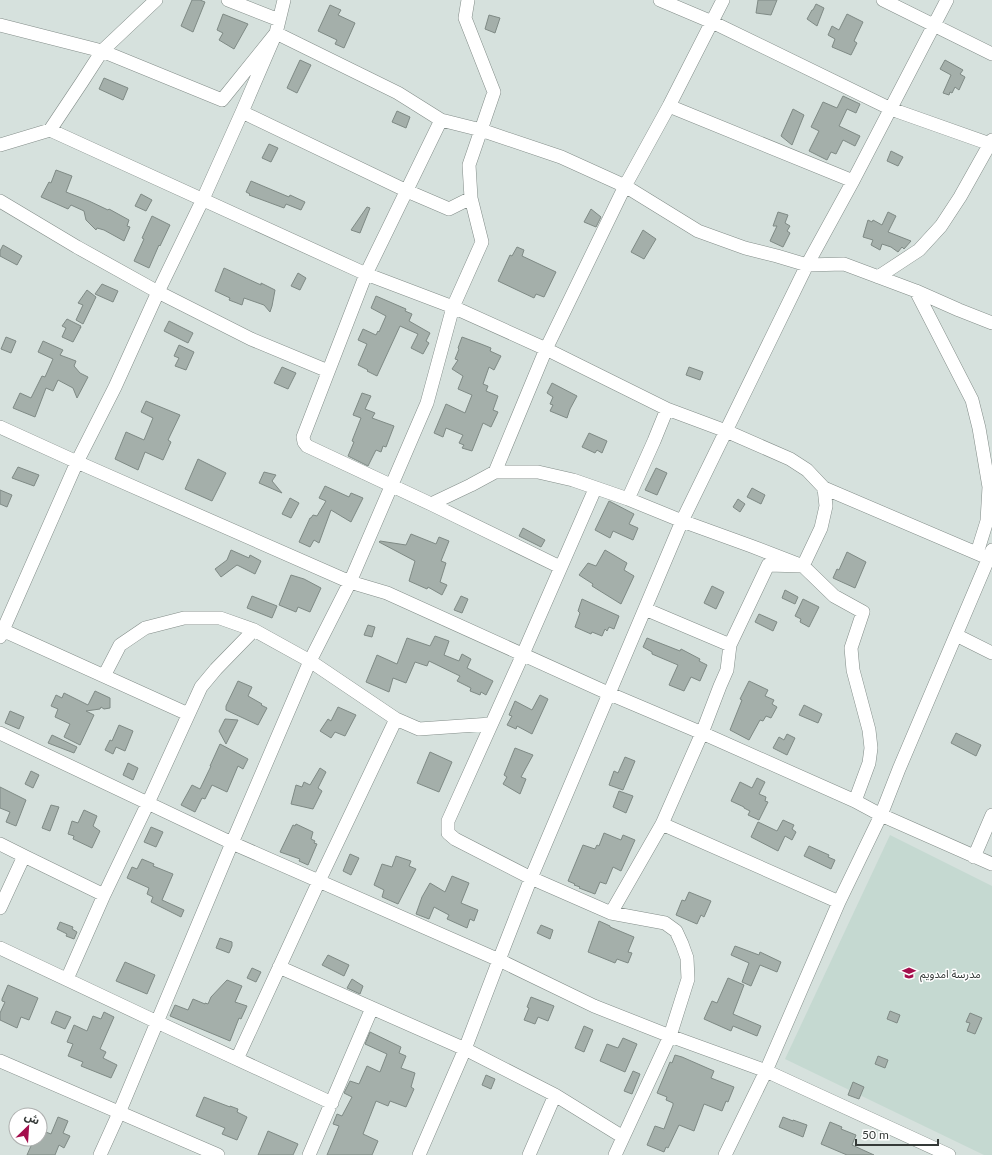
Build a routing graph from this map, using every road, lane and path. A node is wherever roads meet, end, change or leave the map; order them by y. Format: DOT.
graph roads {
  1 [pos="156,0"];
  2 [pos="228,0"];
  3 [pos="284,0"];
  4 [pos="468,0"];
  5 [pos="660,0"];
  6 [pos="723,0"];
  7 [pos="883,0"];
  8 [pos="947,0"];
  9 [pos="279,20"];
  10 [pos="712,22"];
  11 [pos="0,25"];
  12 [pos="935,25"];
  13 [pos="276,33"];
  14 [pos="102,51"];
  15 [pos="992,54"];
  16 [pos="669,106"];
  17 [pos="891,109"];
  18 [pos="242,112"];
  19 [pos="441,120"];
  20 [pos="50,130"];
  21 [pos="481,130"];
  22 [pos="991,142"];
  23 [pos="0,145"];
  24 [pos="853,181"];
  25 [pos="625,186"];
  26 [pos="407,191"];
  27 [pos="471,198"];
  28 [pos="203,199"];
  29 [pos="0,201"];
  30 [pos="806,265"];
  31 [pos="366,274"];
  32 [pos="878,277"];
  33 [pos="916,291"];
  34 [pos="158,292"];
  35 [pos="453,307"];
  36 [pos="992,323"];
  37 [pos="546,349"];
  38 [pos="328,371"];
  39 [pos="667,409"];
  40 [pos="0,427"];
  41 [pos="726,431"];
  42 [pos="77,462"];
  43 [pos="495,472"];
  44 [pos="391,485"];
  45 [pos="824,488"];
  46 [pos="594,489"];
  47 [pos="628,499"];
  48 [pos="431,504"];
  49 [pos="682,521"];
  50 [pos="986,553"];
  51 [pos="803,566"];
  52 [pos="560,567"];
  53 [pos="350,582"];
  54 [pos="645,609"];
  55 [pos="254,630"];
  56 [pos="1,632"];
  57 [pos="956,636"];
  58 [pos="730,645"];
  59 [pos="992,653"];
  60 [pos="523,654"];
  61 [pos="310,661"];
  62 [pos="104,676"];
  63 [pos="610,694"];
  64 [pos="188,714"];
  65 [pos="396,719"];
  66 [pos="491,724"];
  67 [pos="0,733"];
  68 [pos="702,733"];
  69 [pos="855,802"];
  70 [pos="148,803"];
  71 [pos="881,815"];
  72 [pos="992,815"];
  73 [pos="662,824"];
  74 [pos="232,842"];
  75 [pos="0,844"];
  76 [pos="24,856"];
  77 [pos="974,856"];
  78 [pos="992,864"];
  79 [pos="531,878"];
  80 [pos="319,881"];
  81 [pos="104,895"];
  82 [pos="839,902"];
  83 [pos="0,908"];
  84 [pos="611,913"];
  85 [pos="0,948"];
  86 [pos="499,960"];
  87 [pos="279,967"];
  88 [pos="67,979"];
  89 [pos="372,1008"];
  90 [pos="157,1022"];
  91 [pos="670,1036"];
  92 [pos="465,1049"];
  93 [pos="237,1059"];
  94 [pos="0,1061"];
  95 [pos="766,1071"];
  96 [pos="555,1095"];
  97 [pos="332,1102"];
  98 [pos="119,1113"];
  99 [pos="623,1137"];
  100 [pos="933,1152"];
  101 [pos="100,1155"];
  102 [pos="218,1155"];
  103 [pos="309,1155"];
  104 [pos="418,1155"];
  105 [pos="529,1155"];
  106 [pos="615,1155"];
  107 [pos="725,1155"];
  108 [pos="949,1155"];
  1 -- 14 [label="street"];
  2 -- 9 [label="street"];
  3 -- 9 [label="street"];
  4 -- 21 [label="street"];
  5 -- 10 [label="street"];
  6 -- 10 [label="street"];
  7 -- 12 [label="street"];
  8 -- 12 [label="street"];
  9 -- 13 [label="street"];
  10 -- 16 [label="street"];
  10 -- 17 [label="street"];
  11 -- 14 [label="street"];
  12 -- 15 [label="street"];
  12 -- 17 [label="street"];
  13 -- 14 [label="street"];
  13 -- 18 [label="street"];
  13 -- 19 [label="street"];
  14 -- 20 [label="street"];
  16 -- 24 [label="street"];
  16 -- 25 [label="street"];
  17 -- 22 [label="street"];
  17 -- 24 [label="street"];
  18 -- 26 [label="street"];
  18 -- 28 [label="street"];
  19 -- 21 [label="street"];
  19 -- 26 [label="street"];
  20 -- 23 [label="street"];
  20 -- 28 [label="street"];
  21 -- 25 [label="street"];
  21 -- 27 [label="street"];
  22 -- 32 [label="street"];
  24 -- 30 [label="street"];
  25 -- 30 [label="street"];
  25 -- 37 [label="street"];
  26 -- 27 [label="street"];
  26 -- 31 [label="street"];
  27 -- 35 [label="street"];
  28 -- 31 [label="street"];
  28 -- 34 [label="street"];
  29 -- 34 [label="street"];
  30 -- 32 [label="street"];
  30 -- 41 [label="street"];
  31 -- 35 [label="street"];
  31 -- 38 [label="street"];
  32 -- 33 [label="street"];
  33 -- 36 [label="street"];
  33 -- 50 [label="street"];
  34 -- 38 [label="street"];
  34 -- 42 [label="street"];
  35 -- 37 [label="street"];
  35 -- 44 [label="street"];
  37 -- 39 [label="street"];
  37 -- 43 [label="street"];
  38 -- 44 [label="street"];
  39 -- 41 [label="street"];
  39 -- 47 [label="street"];
  40 -- 42 [label="street"];
  41 -- 45 [label="street"];
  41 -- 49 [label="street"];
  42 -- 53 [label="street"];
  42 -- 56 [label="street"];
  43 -- 46 [label="street"];
  43 -- 48 [label="street"];
  44 -- 48 [label="street"];
  44 -- 53 [label="street"];
  45 -- 50 [label="street"];
  45 -- 51 [label="street"];
  46 -- 47 [label="street"];
  46 -- 52 [label="street"];
  47 -- 49 [label="street"];
  48 -- 52 [label="street"];
  49 -- 51 [label="street"];
  49 -- 54 [label="street"];
  50 -- 57 [label="street"];
  51 -- 58 [label="street"];
  51 -- 69 [label="street"];
  52 -- 60 [label="street"];
  53 -- 60 [label="street"];
  53 -- 61 [label="street"];
  54 -- 58 [label="street"];
  54 -- 63 [label="street"];
  55 -- 61 [label="street"];
  55 -- 62 [label="street"];
  55 -- 64 [label="street"];
  56 -- 62 [label="street"];
  57 -- 59 [label="street"];
  57 -- 71 [label="street"];
  58 -- 68 [label="street"];
  60 -- 63 [label="street"];
  60 -- 66 [label="street"];
  61 -- 65 [label="street"];
  61 -- 74 [label="street"];
  62 -- 64 [label="street"];
  63 -- 68 [label="street"];
  63 -- 79 [label="street"];
  64 -- 70 [label="street"];
  65 -- 66 [label="street"];
  65 -- 80 [label="street"];
  66 -- 79 [label="street"];
  67 -- 70 [label="street"];
  68 -- 69 [label="street"];
  68 -- 73 [label="street"];
  69 -- 71 [label="street"];
  70 -- 74 [label="street"];
  70 -- 81 [label="street"];
  71 -- 77 [label="street"];
  71 -- 82 [label="street"];
  72 -- 77 [label="street"];
  73 -- 82 [label="street"];
  73 -- 84 [label="street"];
  74 -- 80 [label="street"];
  74 -- 90 [label="street"];
  75 -- 76 [label="street"];
  76 -- 81 [label="street"];
  76 -- 83 [label="street"];
  77 -- 78 [label="street"];
  79 -- 84 [label="street"];
  79 -- 86 [label="street"];
  80 -- 86 [label="street"];
  80 -- 87 [label="street"];
  81 -- 88 [label="street"];
  82 -- 95 [label="street"];
  84 -- 91 [label="street"];
  85 -- 88 [label="street"];
  86 -- 91 [label="street"];
  86 -- 92 [label="street"];
  87 -- 89 [label="street"];
  87 -- 93 [label="street"];
  88 -- 90 [label="street"];
  89 -- 92 [label="street"];
  89 -- 97 [label="street"];
  90 -- 93 [label="street"];
  90 -- 98 [label="street"];
  91 -- 95 [label="street"];
  91 -- 99 [label="street"];
  92 -- 96 [label="street"];
  92 -- 104 [label="street"];
  93 -- 97 [label="street"];
  94 -- 98 [label="street"];
  95 -- 100 [label="street"];
  95 -- 107 [label="street"];
  96 -- 99 [label="street"];
  96 -- 105 [label="street"];
  97 -- 103 [label="street"];
  98 -- 101 [label="street"];
  98 -- 102 [label="street"];
  99 -- 106 [label="street"];
  100 -- 108 [label="street"];
}
